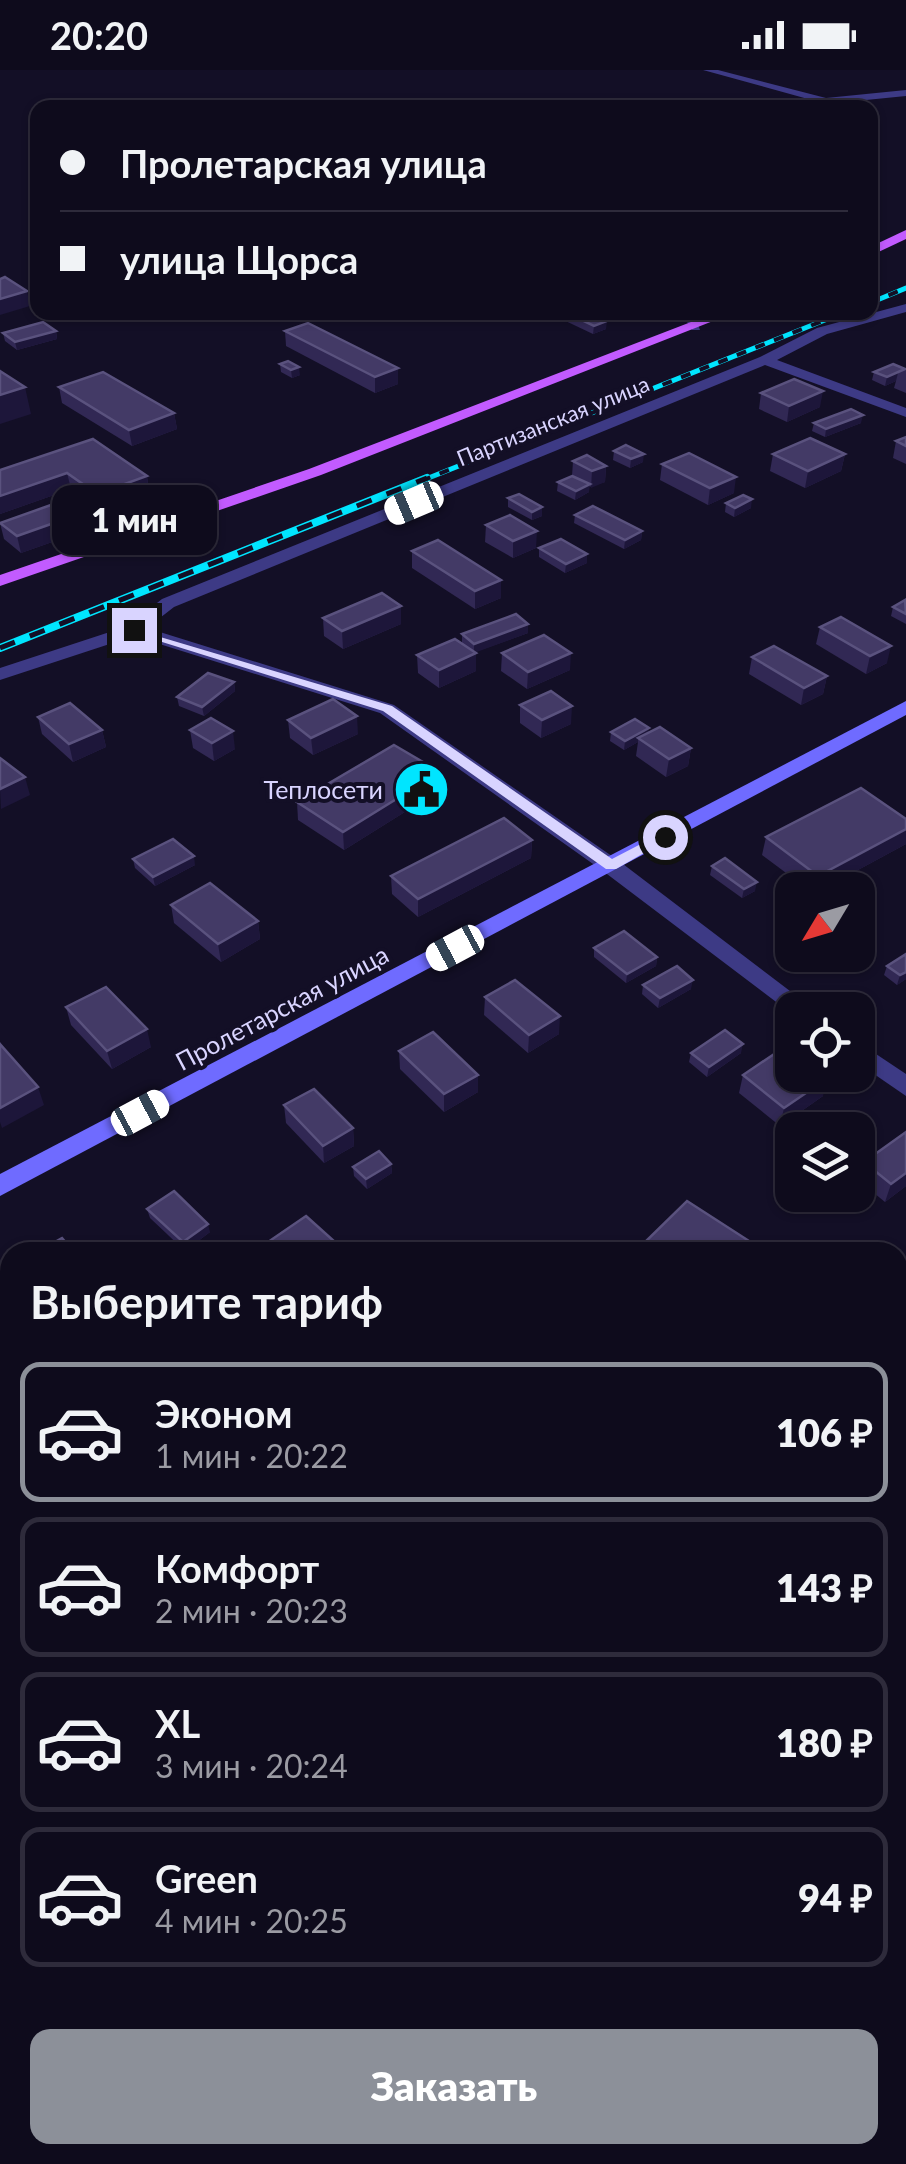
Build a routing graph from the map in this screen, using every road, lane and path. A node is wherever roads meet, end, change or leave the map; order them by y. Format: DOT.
graph roads {
  1 [pos="706,70"];
  2 [pos="906,92"];
  3 [pos="906,234"];
  4 [pos="878,248"];
  5 [pos="906,308"];
  6 [pos="878,316"];
  7 [pos="692,320"];
  8 [pos="862,320"];
  9 [pos="765,360"];
  10 [pos="906,413"];
  11 [pos="0,581"];
  12 [pos="134,630"];
  13 [pos="0,674"];
  14 [pos="906,708"];
  15 [pos="611,866"];
  16 [pos="779,992"];
  17 [pos="875,1064"];
  18 [pos="906,1087"];
  19 [pos="0,1186"];
  1 -- 2 [label="lane"];
  3 -- 4 [label="main road"];
  5 -- 6 [label="street, Партизанская улица"];
  7 -- 11 [label="main road, Партизанская улица"];
  8 -- 9 [label="street, Партизанская улица"];
  9 -- 10 [label="street"];
  9 -- 12 [label="street, Партизанская улица"];
  12 -- 13 [label="street, Партизанская улица"];
  12 -- 15 [label="street"];
  14 -- 15 [label="street, Пролетарская улица"];
  15 -- 16 [label="street"];
  15 -- 19 [label="street, Пролетарская улица"];
  17 -- 18 [label="street"];
}
